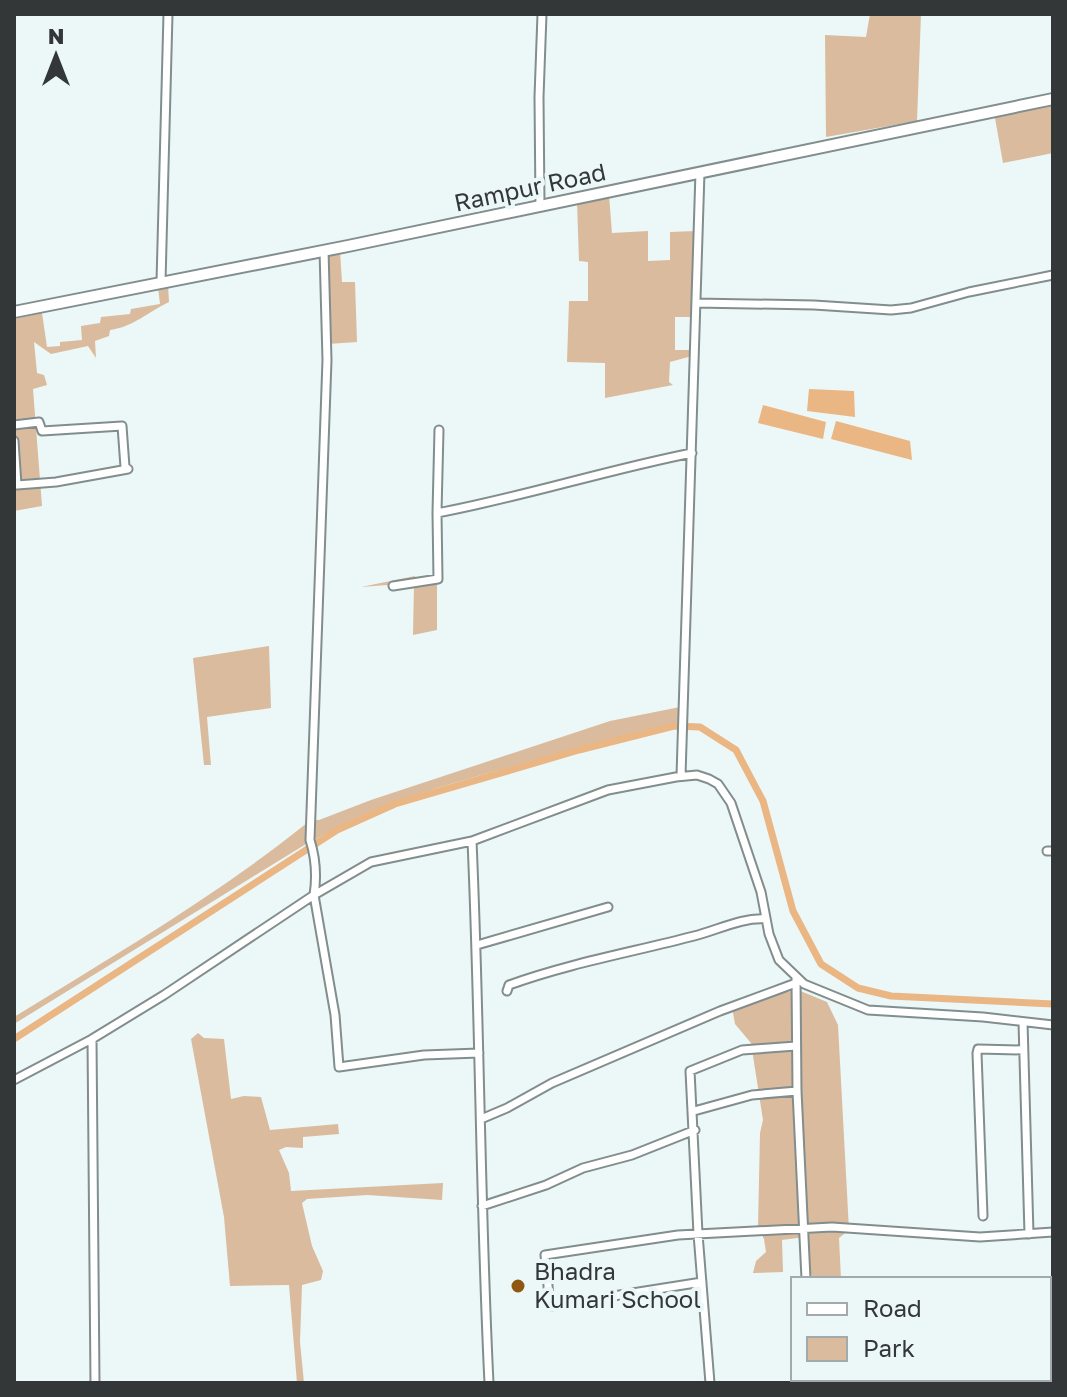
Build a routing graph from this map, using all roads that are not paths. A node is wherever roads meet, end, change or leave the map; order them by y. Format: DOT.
graph roads {
  1 [pos="168,14"];
  2 [pos="542,14"];
  3 [pos="1053,99"];
  4 [pos="700,172"];
  5 [pos="540,206"];
  6 [pos="324,250"];
  7 [pos="1053,275"];
  8 [pos="161,282"];
  9 [pos="696,303"];
  10 [pos="14,312"];
  11 [pos="14,425"];
  12 [pos="439,430"];
  13 [pos="14,441"];
  14 [pos="692,453"];
  15 [pos="16,485"];
  16 [pos="437,513"];
  17 [pos="393,586"];
  18 [pos="681,776"];
  19 [pos="472,841"];
  20 [pos="314,895"];
  21 [pos="608,907"];
  22 [pos="766,919"];
  23 [pos="477,945"];
  24 [pos="796,980"];
  25 [pos="507,991"];
  26 [pos="1023,1022"];
  27 [pos="1053,1025"];
  28 [pos="92,1039"];
  29 [pos="796,1046"];
  30 [pos="1023,1050"];
  31 [pos="479,1053"];
  32 [pos="14,1080"];
  33 [pos="797,1091"];
  34 [pos="694,1111"];
  35 [pos="481,1119"];
  36 [pos="695,1130"];
  37 [pos="482,1206"];
  38 [pos="983,1216"];
  39 [pos="803,1229"];
  40 [pos="1053,1232"];
  41 [pos="698,1234"];
  42 [pos="1029,1234"];
  43 [pos="806,1277"];
  44 [pos="702,1282"];
  45 [pos="95,1383"];
  46 [pos="489,1383"];
  47 [pos="710,1383"];
  1 -- 8 [label="street"];
  2 -- 5 [label="street"];
  3 -- 4 [label="main road, Rampur Road"];
  4 -- 5 [label="main road, Rampur Road"];
  4 -- 9 [label="street"];
  5 -- 6 [label="main road, Rampur Road"];
  6 -- 8 [label="main road, Rampur Road"];
  6 -- 20 [label="street"];
  7 -- 9 [label="street"];
  8 -- 10 [label="main road, Rampur Road"];
  9 -- 14 [label="street"];
  11 -- 15 [label="street"];
  12 -- 16 [label="street"];
  13 -- 15 [label="street"];
  14 -- 16 [label="street"];
  14 -- 18 [label="street"];
  16 -- 17 [label="street"];
  18 -- 19 [label="street"];
  18 -- 22 [label="street"];
  19 -- 20 [label="street"];
  19 -- 23 [label="street"];
  20 -- 28 [label="street"];
  20 -- 31 [label="street"];
  21 -- 23 [label="street"];
  22 -- 24 [label="street"];
  22 -- 25 [label="street"];
  23 -- 31 [label="street"];
  24 -- 26 [label="street"];
  24 -- 29 [label="street"];
  24 -- 35 [label="street"];
  26 -- 27 [label="street"];
  26 -- 30 [label="street"];
  28 -- 32 [label="street"];
  28 -- 45 [label="street"];
  29 -- 33 [label="street"];
  29 -- 34 [label="street"];
  30 -- 38 [label="street"];
  30 -- 42 [label="street"];
  31 -- 35 [label="street"];
  33 -- 34 [label="street"];
  33 -- 39 [label="street"];
  34 -- 36 [label="street"];
  35 -- 37 [label="street"];
  36 -- 37 [label="street"];
  36 -- 41 [label="street"];
  37 -- 46 [label="street"];
  39 -- 41 [label="street"];
  39 -- 42 [label="street"];
  39 -- 43 [label="street"];
  40 -- 42 [label="street"];
  41 -- 44 [label="street"];
  41 -- 44 [label="street"];
  44 -- 47 [label="street"];
}
